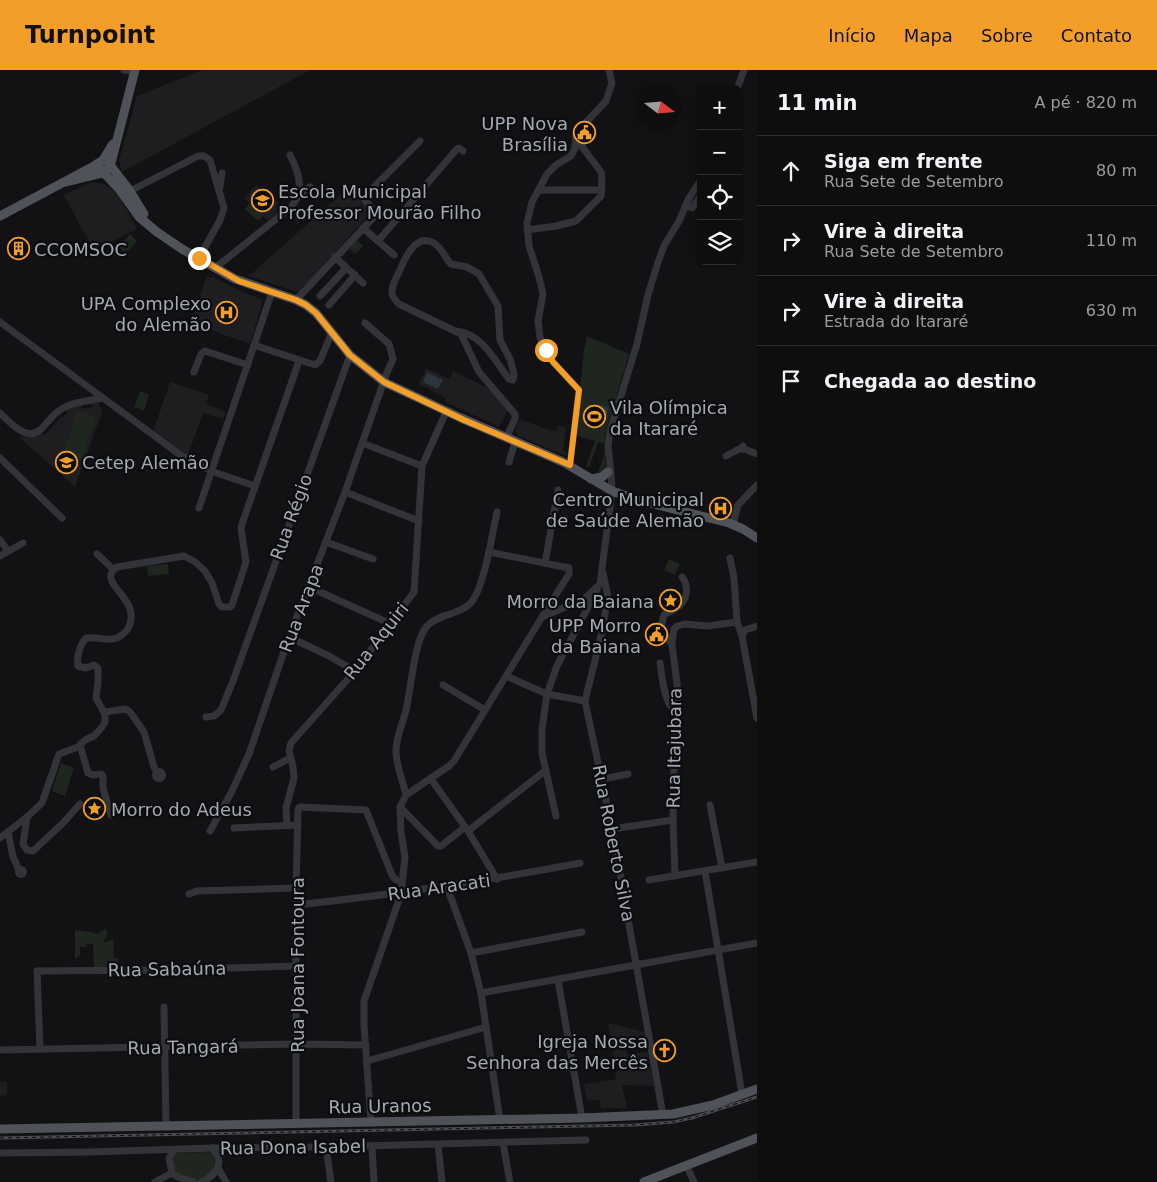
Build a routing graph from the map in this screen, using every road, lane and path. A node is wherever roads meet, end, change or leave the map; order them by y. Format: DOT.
graph roads {
  1 [pos="124,70"];
  2 [pos="609,70"];
  3 [pos="744,70"];
  4 [pos="134,71"];
  5 [pos="738,85"];
  6 [pos="575,135"];
  7 [pos="420,141"];
  8 [pos="463,152"];
  9 [pos="290,155"];
  10 [pos="104,163"];
  11 [pos="103,173"];
  12 [pos="222,173"];
  13 [pos="66,182"];
  14 [pos="697,186"];
  15 [pos="310,187"];
  16 [pos="220,190"];
  17 [pos="538,190"];
  18 [pos="602,190"];
  19 [pos="130,191"];
  20 [pos="298,195"];
  21 [pos="697,201"];
  22 [pos="685,206"];
  23 [pos="0,216"];
  24 [pos="150,226"];
  25 [pos="363,228"];
  26 [pos="528,230"];
  27 [pos="378,241"];
  28 [pos="394,256"];
  29 [pos="335,257"];
  30 [pos="199,258"];
  31 [pos="215,268"];
  32 [pos="346,268"];
  33 [pos="355,275"];
  34 [pos="363,283"];
  35 [pos="272,292"];
  36 [pos="320,296"];
  37 [pos="296,300"];
  38 [pos="329,305"];
  39 [pos="0,322"];
  40 [pos="365,323"];
  41 [pos="456,331"];
  42 [pos="332,332"];
  43 [pos="254,345"];
  44 [pos="350,355"];
  45 [pos="299,361"];
  46 [pos="248,364"];
  47 [pos="194,372"];
  48 [pos="384,382"];
  49 [pos="102,398"];
  50 [pos="446,412"];
  51 [pos="0,414"];
  52 [pos="506,438"];
  53 [pos="515,442"];
  54 [pos="362,443"];
  55 [pos="757,454"];
  56 [pos="726,456"];
  57 [pos="0,458"];
  58 [pos="509,462"];
  59 [pos="570,465"];
  60 [pos="422,466"];
  61 [pos="609,469"];
  62 [pos="211,471"];
  63 [pos="591,479"];
  64 [pos="757,485"];
  65 [pos="255,486"];
  66 [pos="558,490"];
  67 [pos="345,492"];
  68 [pos="610,493"];
  69 [pos="199,508"];
  70 [pos="497,512"];
  71 [pos="62,518"];
  72 [pos="419,521"];
  73 [pos="733,524"];
  74 [pos="755,535"];
  75 [pos="0,540"];
  76 [pos="326,542"];
  77 [pos="23,543"];
  78 [pos="8,551"];
  79 [pos="489,552"];
  80 [pos="97,554"];
  81 [pos="0,556"];
  82 [pos="730,558"];
  83 [pos="373,559"];
  84 [pos="545,563"];
  85 [pos="113,570"];
  86 [pos="602,572"];
  87 [pos="682,577"];
  88 [pos="600,584"];
  89 [pos="309,587"];
  90 [pos="542,617"];
  91 [pos="737,622"];
  92 [pos="391,624"];
  93 [pos="757,626"];
  94 [pos="742,636"];
  95 [pos="289,638"];
  96 [pos="672,643"];
  97 [pos="660,663"];
  98 [pos="355,671"];
  99 [pos="506,676"];
  100 [pos="443,685"];
  101 [pos="546,694"];
  102 [pos="585,701"];
  103 [pos="485,710"];
  104 [pos="675,711"];
  105 [pos="104,712"];
  106 [pos="206,717"];
  107 [pos="757,718"];
  108 [pos="80,744"];
  109 [pos="290,758"];
  110 [pos="273,767"];
  111 [pos="546,770"];
  112 [pos="157,772"];
  113 [pos="628,774"];
  114 [pos="431,779"];
  115 [pos="602,779"];
  116 [pos="406,795"];
  117 [pos="80,804"];
  118 [pos="710,805"];
  119 [pos="400,807"];
  120 [pos="111,815"];
  121 [pos="556,816"];
  122 [pos="27,817"];
  123 [pos="673,820"];
  124 [pos="287,825"];
  125 [pos="298,825"];
  126 [pos="234,828"];
  127 [pos="467,829"];
  128 [pos="612,829"];
  129 [pos="210,830"];
  130 [pos="8,832"];
  131 [pos="0,838"];
  132 [pos="757,862"];
  133 [pos="580,863"];
  134 [pos="722,868"];
  135 [pos="19,870"];
  136 [pos="705,871"];
  137 [pos="675,876"];
  138 [pos="497,879"];
  139 [pos="649,880"];
  140 [pos="402,883"];
  141 [pos="446,887"];
  142 [pos="296,888"];
  143 [pos="189,894"];
  144 [pos="401,894"];
  145 [pos="296,905"];
  146 [pos="582,932"];
  147 [pos="757,943"];
  148 [pos="718,951"];
  149 [pos="471,953"];
  150 [pos="637,965"];
  151 [pos="296,966"];
  152 [pos="558,980"];
  153 [pos="481,993"];
  154 [pos="164,1007"];
  155 [pos="486,1027"];
  156 [pos="296,1044"];
  157 [pos="366,1045"];
  158 [pos="166,1047"];
  159 [pos="40,1049"];
  160 [pos="0,1050"];
  161 [pos="367,1061"];
  162 [pos="757,1089"];
  163 [pos="742,1094"];
  164 [pos="663,1115"];
  165 [pos="582,1118"];
  166 [pos="500,1120"];
  167 [pos="371,1122"];
  168 [pos="296,1124"];
  169 [pos="166,1126"];
  170 [pos="0,1129"];
  171 [pos="757,1138"];
  172 [pos="586,1140"];
  173 [pos="503,1143"];
  174 [pos="438,1145"];
  175 [pos="372,1146"];
  176 [pos="326,1147"];
  177 [pos="212,1148"];
  178 [pos="225,1148"];
  179 [pos="174,1150"];
  180 [pos="0,1153"];
  181 [pos="219,1158"];
  182 [pos="686,1165"];
  183 [pos="218,1168"];
  184 [pos="172,1173"];
  185 [pos="155,1182"];
  186 [pos="194,1182"];
  187 [pos="201,1182"];
  188 [pos="226,1182"];
  189 [pos="331,1182"];
  190 [pos="374,1182"];
  191 [pos="442,1182"];
  192 [pos="510,1182"];
  193 [pos="644,1182"];
  194 [pos="694,1182"];
  1 -- 4 [label="street"];
  2 -- 6 [label="street"];
  3 -- 5 [label="street"];
  4 -- 10 [label="main road"];
  6 -- 17 [label="street"];
  6 -- 18 [label="street"];
  7 -- 25 [label="street"];
  8 -- 27 [label="street"];
  9 -- 20 [label="street"];
  10 -- 11 [label="main road"];
  10 -- 13 [label="main road"];
  10 -- 19 [label="main road"];
  11 -- 13 [label="main road"];
  11 -- 24 [label="main road"];
  12 -- 16 [label="street"];
  13 -- 23 [label="main road"];
  14 -- 22 [label="street"];
  15 -- 20 [label="street"];
  16 -- 19 [label="street"];
  16 -- 30 [label="street"];
  17 -- 18 [label="street"];
  17 -- 26 [label="street"];
  18 -- 26 [label="street"];
  19 -- 24 [label="main road"];
  20 -- 31 [label="street"];
  21 -- 22 [label="street"];
  22 -- 61 [label="street"];
  24 -- 30 [label="main road"];
  25 -- 27 [label="street"];
  25 -- 29 [label="street"];
  26 -- 59 [label="street"];
  27 -- 28 [label="street"];
  29 -- 32 [label="street"];
  29 -- 37 [label="street"];
  30 -- 31 [label="main road"];
  31 -- 35 [label="main road"];
  32 -- 33 [label="street"];
  32 -- 36 [label="street"];
  33 -- 34 [label="street"];
  33 -- 38 [label="street"];
  35 -- 37 [label="main road"];
  35 -- 43 [label="street"];
  37 -- 42 [label="main road"];
  39 -- 49 [label="street"];
  40 -- 48 [label="street, Rua Arapa"];
  41 -- 41 [label="street"];
  41 -- 52 [label="street"];
  42 -- 44 [label="main road"];
  42 -- 45 [label="street"];
  43 -- 45 [label="street"];
  43 -- 46 [label="street"];
  44 -- 48 [label="main road"];
  44 -- 106 [label="street, Rua Régio"];
  45 -- 65 [label="street"];
  46 -- 47 [label="street"];
  46 -- 62 [label="street"];
  48 -- 50 [label="main road"];
  48 -- 54 [label="street, Rua Arapa"];
  49 -- 51 [label="street"];
  49 -- 62 [label="street"];
  50 -- 52 [label="main road"];
  50 -- 60 [label="street, Rua Aquiri"];
  52 -- 53 [label="main road"];
  53 -- 58 [label="street"];
  53 -- 59 [label="main road"];
  54 -- 60 [label="street"];
  54 -- 67 [label="street, Rua Arapa"];
  55 -- 56 [label="street"];
  57 -- 71 [label="street"];
  59 -- 63 [label="main road"];
  60 -- 72 [label="street, Rua Aquiri"];
  61 -- 63 [label="main road"];
  61 -- 68 [label="street"];
  62 -- 65 [label="street"];
  62 -- 69 [label="street"];
  63 -- 68 [label="main road"];
  64 -- 73 [label="street"];
  65 -- 85 [label="street"];
  66 -- 84 [label="street"];
  67 -- 72 [label="street"];
  67 -- 76 [label="street, Rua Arapa"];
  68 -- 73 [label="main road"];
  68 -- 86 [label="street"];
  70 -- 79 [label="street"];
  72 -- 92 [label="street, Rua Aquiri"];
  73 -- 74 [label="main road"];
  75 -- 78 [label="street"];
  76 -- 83 [label="street"];
  76 -- 89 [label="street, Rua Arapa"];
  77 -- 78 [label="street"];
  78 -- 81 [label="street"];
  79 -- 84 [label="street"];
  79 -- 116 [label="street"];
  80 -- 85 [label="street"];
  82 -- 91 [label="street"];
  84 -- 90 [label="street"];
  85 -- 105 [label="street"];
  86 -- 88 [label="street"];
  86 -- 102 [label="street, Rua Roberto Silva"];
  87 -- 96 [label="street, Rua Itajubara"];
  88 -- 90 [label="street"];
  88 -- 101 [label="street"];
  89 -- 92 [label="street"];
  89 -- 95 [label="street, Rua Arapa"];
  90 -- 99 [label="street"];
  91 -- 94 [label="street"];
  91 -- 96 [label="street"];
  92 -- 98 [label="street, Rua Aquiri"];
  93 -- 94 [label="street"];
  94 -- 107 [label="street"];
  95 -- 98 [label="street"];
  95 -- 129 [label="street, Rua Arapa"];
  96 -- 104 [label="street, Rua Itajubara"];
  97 -- 104 [label="street"];
  98 -- 109 [label="street, Rua Aquiri"];
  99 -- 101 [label="street"];
  99 -- 103 [label="street"];
  100 -- 103 [label="street"];
  101 -- 102 [label="street"];
  101 -- 111 [label="street"];
  102 -- 115 [label="street, Rua Roberto Silva"];
  103 -- 114 [label="street"];
  104 -- 123 [label="street, Rua Itajubara"];
  105 -- 108 [label="street"];
  105 -- 112 [label="street"];
  108 -- 120 [label="street"];
  108 -- 122 [label="street"];
  109 -- 110 [label="street"];
  109 -- 124 [label="street, Rua Aquiri"];
  111 -- 121 [label="street"];
  111 -- 127 [label="street"];
  113 -- 115 [label="street"];
  114 -- 116 [label="street"];
  114 -- 127 [label="street"];
  115 -- 128 [label="street, Rua Roberto Silva"];
  116 -- 119 [label="street"];
  117 -- 122 [label="street"];
  118 -- 134 [label="street"];
  119 -- 127 [label="street"];
  119 -- 140 [label="street"];
  122 -- 130 [label="street"];
  123 -- 128 [label="street"];
  123 -- 137 [label="street, Rua Itajubara"];
  124 -- 125 [label="street"];
  124 -- 126 [label="street"];
  125 -- 140 [label="street, Rua Joana Fontoura"];
  125 -- 142 [label="street, Rua Joana Fontoura"];
  127 -- 138 [label="street"];
  128 -- 150 [label="street, Rua Roberto Silva"];
  130 -- 131 [label="street"];
  130 -- 135 [label="street"];
  132 -- 134 [label="street"];
  133 -- 138 [label="street, Rua Aracati"];
  134 -- 136 [label="street"];
  136 -- 137 [label="street"];
  136 -- 148 [label="street"];
  137 -- 139 [label="street"];
  138 -- 141 [label="street, Rua Aracati"];
  140 -- 144 [label="street"];
  141 -- 144 [label="street, Rua Aracati"];
  141 -- 149 [label="street"];
  142 -- 143 [label="street"];
  142 -- 145 [label="street, Rua Joana Fontoura"];
  144 -- 145 [label="street, Rua Aracati"];
  144 -- 157 [label="street"];
  145 -- 151 [label="street, Rua Joana Fontoura"];
  146 -- 149 [label="street"];
  147 -- 148 [label="street"];
  148 -- 150 [label="street"];
  148 -- 163 [label="street"];
  149 -- 153 [label="street"];
  150 -- 152 [label="street"];
  150 -- 164 [label="street, Rua Roberto Silva"];
  151 -- 156 [label="street, Rua Joana Fontoura"];
  151 -- 159 [label="street, Rua Sabaúna"];
  152 -- 153 [label="street"];
  152 -- 165 [label="street"];
  153 -- 155 [label="street"];
  154 -- 158 [label="street"];
  155 -- 161 [label="street"];
  155 -- 166 [label="street"];
  156 -- 157 [label="street, Rua Tangará"];
  156 -- 158 [label="street, Rua Tangará"];
  156 -- 168 [label="street, Rua Joana Fontoura"];
  157 -- 161 [label="street"];
  158 -- 159 [label="street, Rua Tangará"];
  158 -- 169 [label="street"];
  159 -- 160 [label="street, Rua Tangará"];
  161 -- 167 [label="street"];
  162 -- 163 [label="main road, Rua Uranos"];
  163 -- 164 [label="main road, Rua Uranos"];
  164 -- 165 [label="main road, Rua Uranos"];
  165 -- 166 [label="main road, Rua Uranos"];
  166 -- 167 [label="main road, Rua Uranos"];
  167 -- 168 [label="main road, Rua Uranos"];
  168 -- 169 [label="main road, Rua Uranos"];
  169 -- 170 [label="main road, Rua Uranos"];
  171 -- 182 [label="main road"];
  172 -- 173 [label="street, Rua Dona Isabel"];
  173 -- 174 [label="street, Rua Dona Isabel"];
  173 -- 192 [label="street"];
  174 -- 175 [label="street, Rua Dona Isabel"];
  174 -- 191 [label="street"];
  175 -- 176 [label="street, Rua Dona Isabel"];
  175 -- 190 [label="street"];
  176 -- 178 [label="street, Rua Dona Isabel"];
  176 -- 189 [label="street"];
  177 -- 178 [label="street, Rua Dona Isabel"];
  177 -- 179 [label="street, Rua Dona Isabel"];
  177 -- 181 [label="street"];
  178 -- 181 [label="street"];
  179 -- 180 [label="street, Rua Dona Isabel"];
  179 -- 184 [label="street"];
  181 -- 183 [label="street"];
  182 -- 193 [label="main road"];
  182 -- 194 [label="street"];
  183 -- 187 [label="street"];
  183 -- 188 [label="street"];
  184 -- 185 [label="street"];
  184 -- 186 [label="street"];
}
